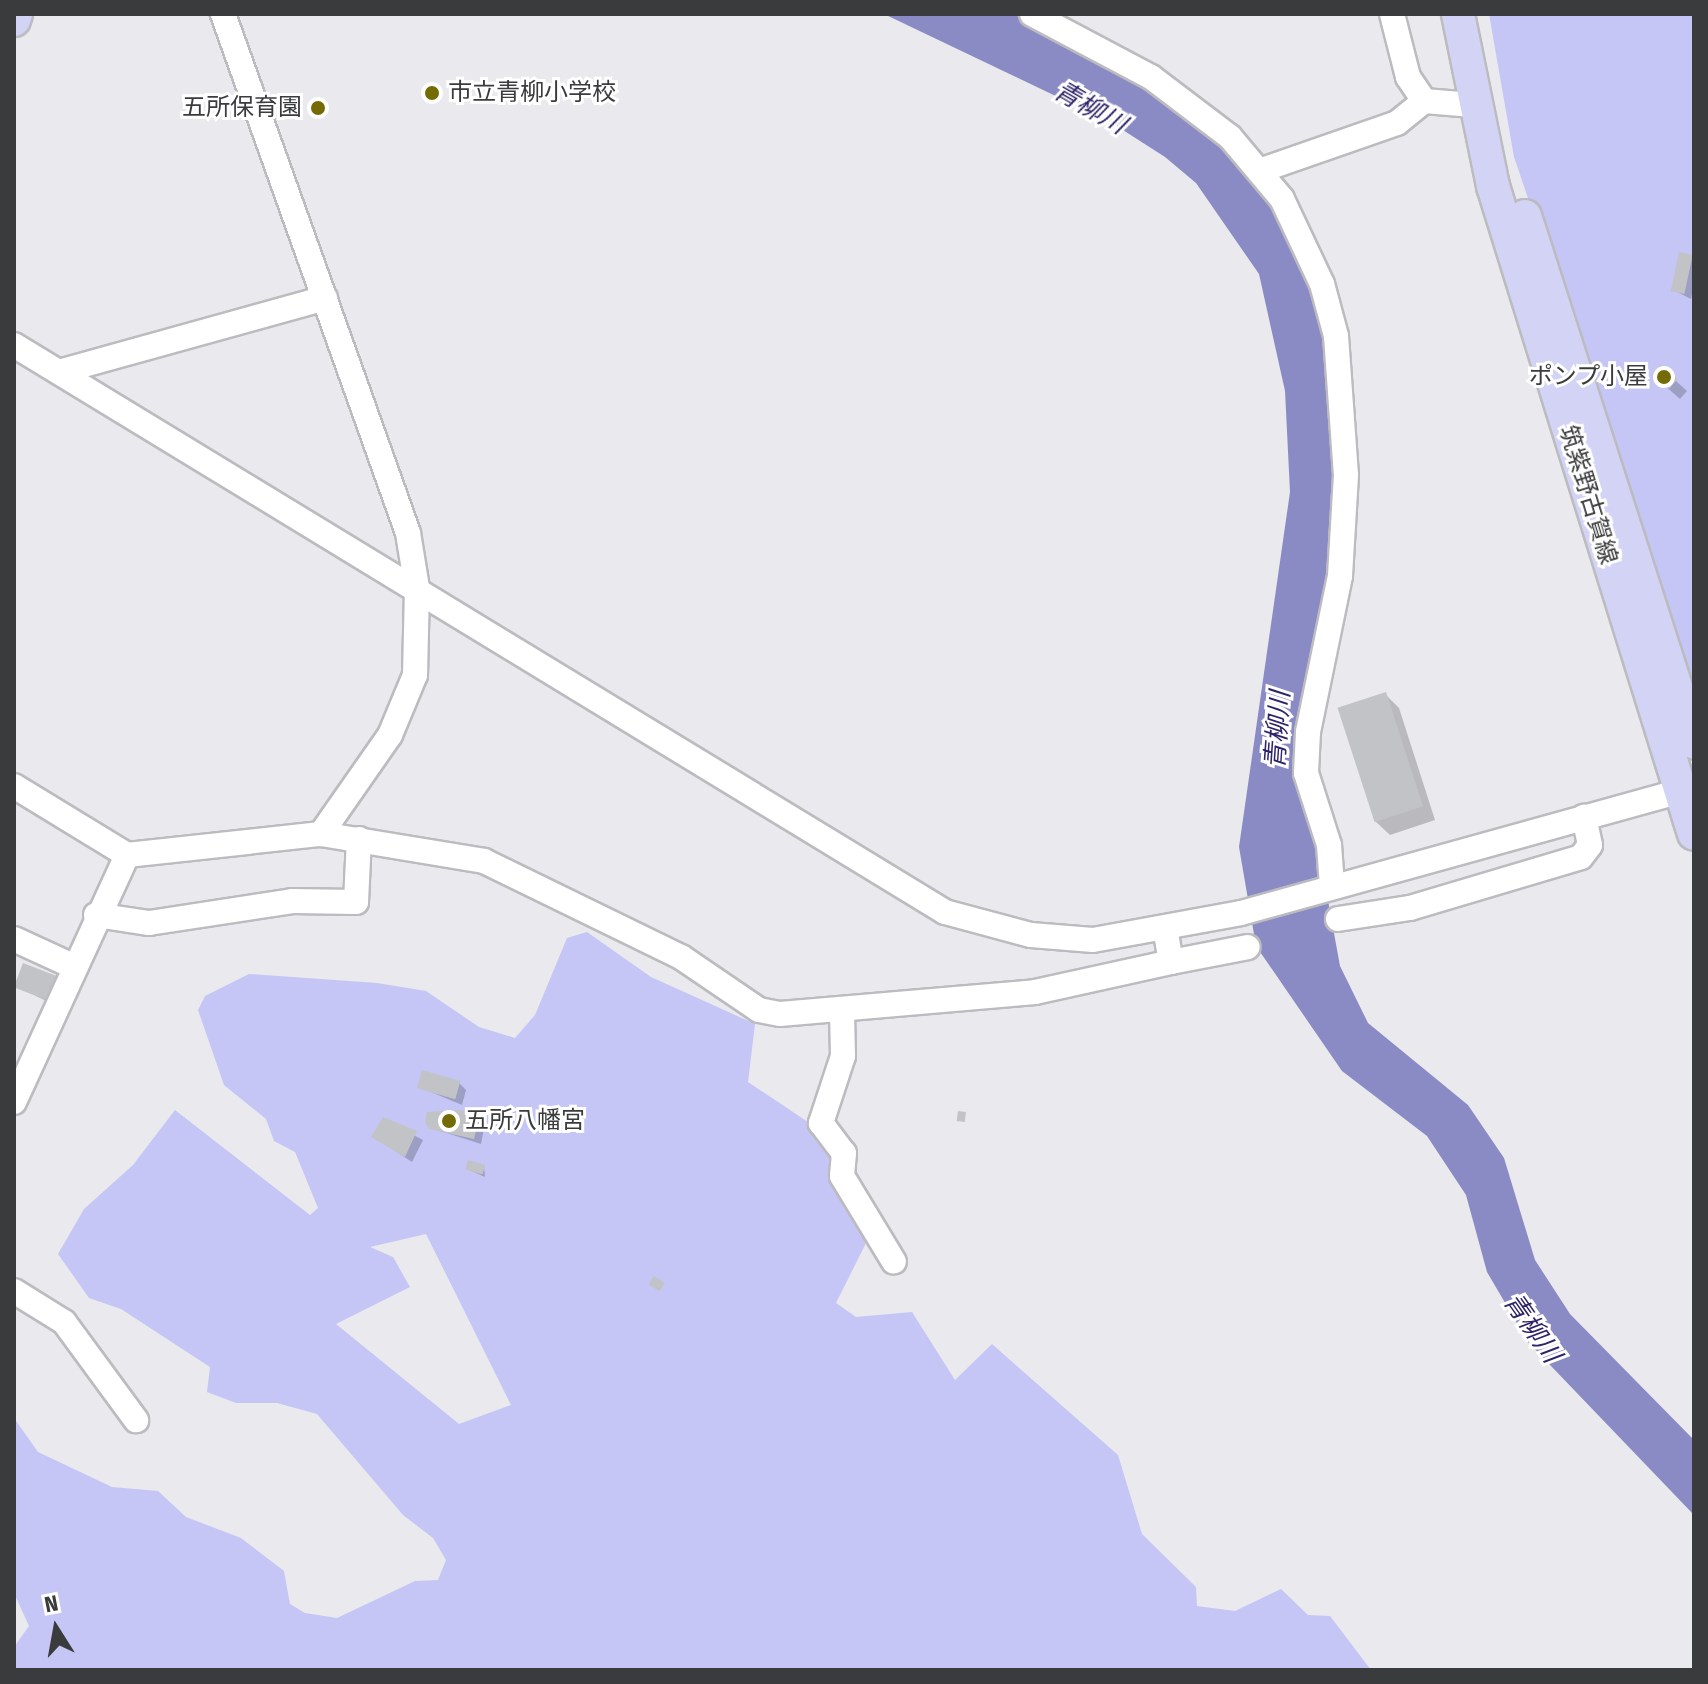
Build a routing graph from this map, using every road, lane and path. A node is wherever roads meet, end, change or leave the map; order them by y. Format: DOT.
graph roads {
  1 [pos="16,14"];
  2 [pos="223,14"];
  3 [pos="1032,14"];
  4 [pos="1392,14"];
  5 [pos="1458,14"];
  6 [pos="1478,14"];
  7 [pos="14,20"];
  8 [pos="1424,101"];
  9 [pos="1473,105"];
  10 [pos="1262,170"];
  11 [pos="325,298"];
  12 [pos="14,345"];
  13 [pos="62,371"];
  14 [pos="417,588"];
  15 [pos="1694,743"];
  16 [pos="14,786"];
  17 [pos="1687,789"];
  18 [pos="1584,817"];
  19 [pos="321,834"];
  20 [pos="1694,834"];
  21 [pos="359,839"];
  22 [pos="127,855"];
  23 [pos="1326,888"];
  24 [pos="96,915"];
  25 [pos="1338,919"];
  26 [pos="1165,928"];
  27 [pos="14,939"];
  28 [pos="1248,947"];
  29 [pos="1171,962"];
  30 [pos="75,967"];
  31 [pos="842,1012"];
  32 [pos="14,1102"];
  33 [pos="894,1262"];
  34 [pos="14,1291"];
  35 [pos="136,1420"];
  1 -- 7 [label="main road"];
  2 -- 11 [label="street"];
  3 -- 10 [label="street"];
  4 -- 8 [label="street"];
  5 -- 9 [label="main road, 筑紫野古賀線"];
  6 -- 15 [label="main road, 筑紫野古賀線"];
  8 -- 9 [label="street"];
  8 -- 10 [label="street"];
  9 -- 17 [label="main road, 筑紫野古賀線"];
  10 -- 23 [label="street"];
  11 -- 13 [label="street"];
  11 -- 14 [label="street"];
  12 -- 13 [label="street"];
  13 -- 14 [label="street"];
  14 -- 19 [label="street"];
  14 -- 26 [label="street"];
  16 -- 22 [label="street"];
  17 -- 18 [label="street"];
  17 -- 20 [label="main road, 筑紫野古賀線"];
  18 -- 23 [label="street"];
  18 -- 25 [label="street"];
  19 -- 21 [label="street"];
  19 -- 22 [label="street"];
  21 -- 24 [label="street"];
  21 -- 31 [label="street"];
  22 -- 24 [label="street"];
  23 -- 26 [label="street"];
  24 -- 30 [label="street"];
  26 -- 29 [label="street"];
  27 -- 30 [label="street"];
  28 -- 29 [label="street"];
  29 -- 31 [label="street"];
  30 -- 32 [label="street"];
  31 -- 33 [label="street"];
  34 -- 35 [label="street"];
}
